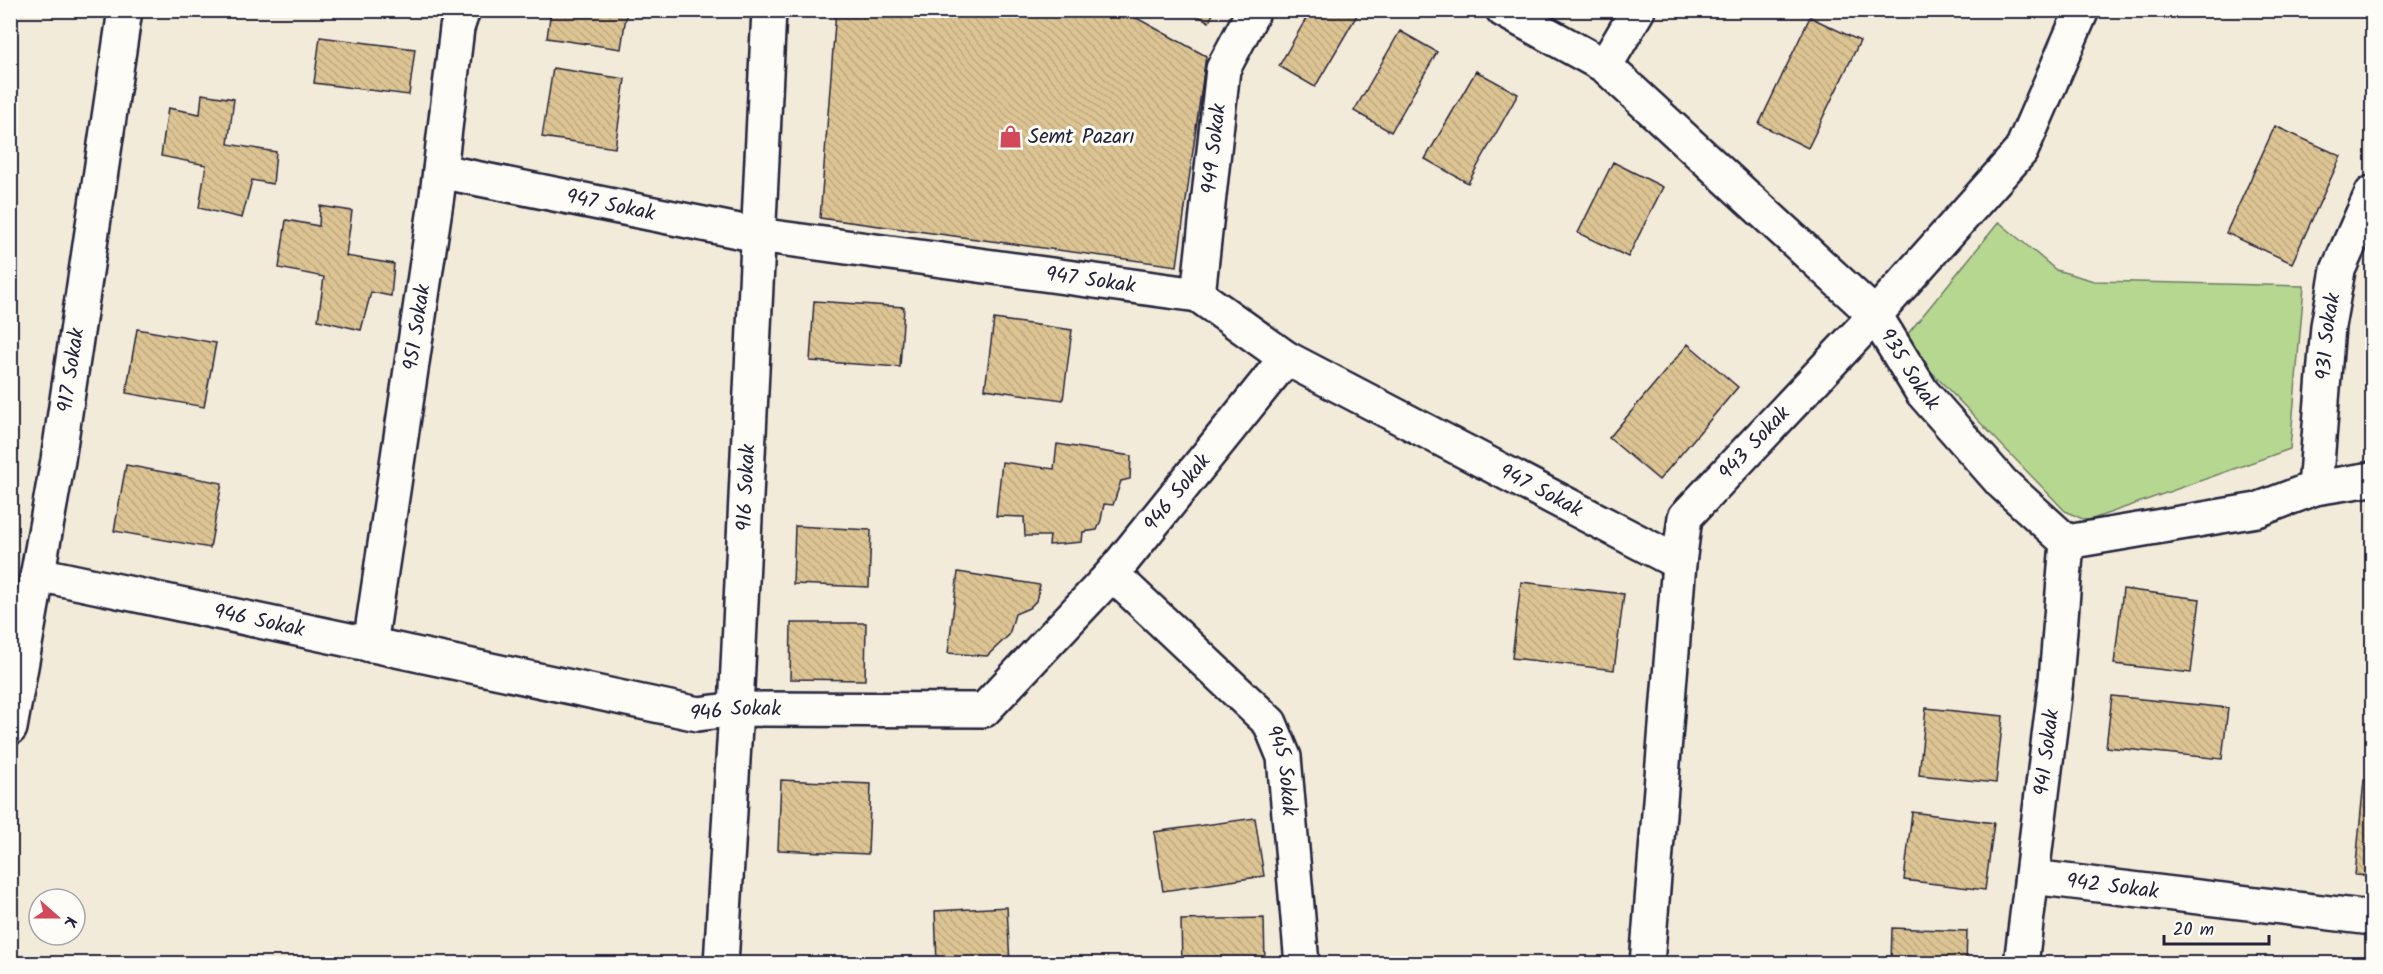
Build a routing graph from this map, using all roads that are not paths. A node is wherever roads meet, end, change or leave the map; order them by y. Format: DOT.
graph roads {
  1 [pos="125,10"];
  2 [pos="463,10"];
  3 [pos="769,10"];
  4 [pos="1254,10"];
  5 [pos="1503,10"];
  6 [pos="1638,10"];
  7 [pos="2082,10"];
  8 [pos="1605,66"];
  9 [pos="440,171"];
  10 [pos="2373,193"];
  11 [pos="758,236"];
  12 [pos="1198,295"];
  13 [pos="1875,315"];
  14 [pos="1286,358"];
  15 [pos="2373,479"];
  16 [pos="2315,488"];
  17 [pos="2067,542"];
  18 [pos="1679,563"];
  19 [pos="38,574"];
  20 [pos="1112,574"];
  21 [pos="370,645"];
  22 [pos="736,709"];
  23 [pos="10,728"];
  24 [pos="2032,877"];
  25 [pos="2373,918"];
  26 [pos="721,963"];
  27 [pos="1302,963"];
  28 [pos="1647,963"];
  29 [pos="2021,963"];
  1 -- 19 [label="street, 917 Sokak"];
  2 -- 9 [label="street, 951 Sokak"];
  3 -- 11 [label="street, 916 Sokak"];
  4 -- 12 [label="street, 949 Sokak"];
  5 -- 8 [label="street, 935 Sokak"];
  6 -- 8 [label="street"];
  7 -- 13 [label="street, 943 Sokak"];
  8 -- 13 [label="street, 935 Sokak"];
  9 -- 11 [label="street, 947 Sokak"];
  9 -- 21 [label="street, 951 Sokak"];
  10 -- 16 [label="street, 931 Sokak"];
  11 -- 12 [label="street, 947 Sokak"];
  11 -- 22 [label="street, 916 Sokak"];
  12 -- 14 [label="street, 947 Sokak"];
  13 -- 17 [label="street, 935 Sokak"];
  13 -- 18 [label="street, 943 Sokak"];
  14 -- 18 [label="street, 947 Sokak"];
  14 -- 20 [label="street, 946 Sokak"];
  15 -- 16 [label="street"];
  16 -- 17 [label="street"];
  17 -- 24 [label="street, 941 Sokak"];
  18 -- 28 [label="street, 943 Sokak"];
  19 -- 21 [label="street, 946 Sokak"];
  19 -- 23 [label="street, 917 Sokak"];
  20 -- 22 [label="street, 946 Sokak"];
  20 -- 27 [label="street, 945 Sokak"];
  21 -- 22 [label="street, 946 Sokak"];
  22 -- 26 [label="street, 916 Sokak"];
  24 -- 25 [label="street, 942 Sokak"];
  24 -- 29 [label="street, 941 Sokak"];
}
